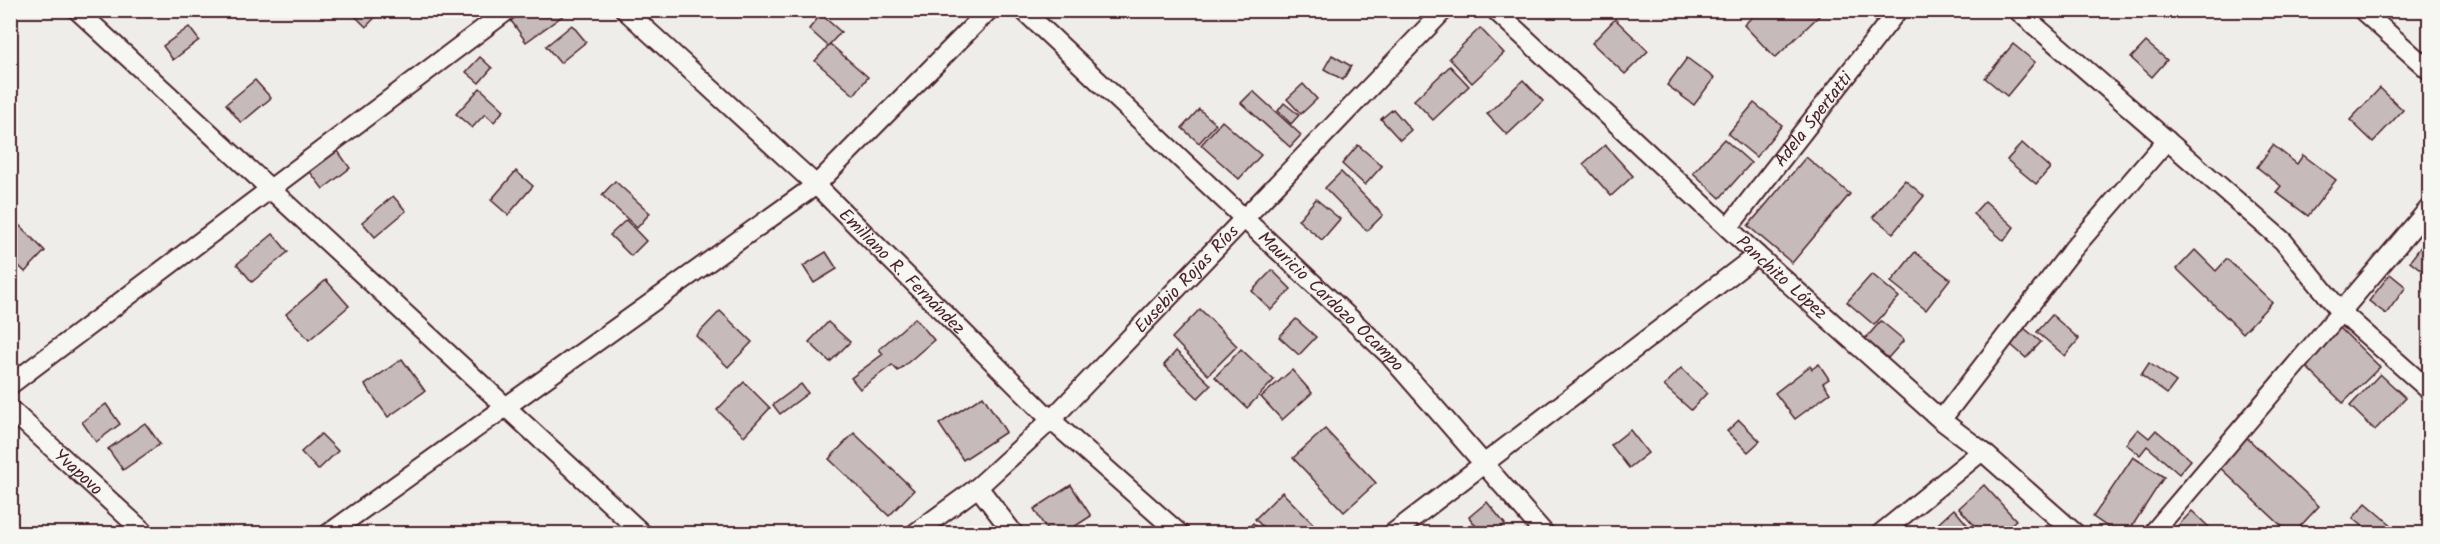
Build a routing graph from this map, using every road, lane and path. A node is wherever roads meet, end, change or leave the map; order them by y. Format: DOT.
graph roads {
  1 [pos="77,10"];
  2 [pos="508,10"];
  3 [pos="625,10"];
  4 [pos="989,10"];
  5 [pos="1023,10"];
  6 [pos="1444,10"];
  7 [pos="1495,10"];
  8 [pos="1898,10"];
  9 [pos="2017,10"];
  10 [pos="2362,10"];
  11 [pos="2430,71"];
  12 [pos="2167,140"];
  13 [pos="816,185"];
  14 [pos="272,190"];
  15 [pos="2430,207"];
  16 [pos="1244,220"];
  17 [pos="1728,228"];
  18 [pos="1757,255"];
  19 [pos="2341,312"];
  20 [pos="10,385"];
  21 [pos="2430,391"];
  22 [pos="503,406"];
  23 [pos="10,409"];
  24 [pos="1051,420"];
  25 [pos="1941,420"];
  26 [pos="1982,451"];
  27 [pos="1484,462"];
  28 [pos="978,487"];
  29 [pos="146,534"];
  30 [pos="328,534"];
  31 [pos="643,534"];
  32 [pos="914,534"];
  33 [pos="1014,534"];
  34 [pos="1180,534"];
  35 [pos="1392,534"];
  36 [pos="1545,534"];
  37 [pos="1880,534"];
  38 [pos="2076,534"];
  39 [pos="2152,534"];
  1 -- 14 [label="street"];
  2 -- 14 [label="street"];
  3 -- 13 [label="street, Emiliano R. Fernández"];
  4 -- 13 [label="street"];
  5 -- 16 [label="street, Mauricio Cardozo Ocampo"];
  6 -- 16 [label="street, Eusebio Rojas Ríos"];
  7 -- 17 [label="street, Panchito López"];
  8 -- 17 [label="street, Adela Spertatti"];
  9 -- 12 [label="street"];
  10 -- 11 [label="street"];
  12 -- 19 [label="street"];
  12 -- 25 [label="street"];
  13 -- 22 [label="street"];
  13 -- 24 [label="street, Emiliano R. Fernández"];
  14 -- 20 [label="street"];
  14 -- 22 [label="street"];
  15 -- 19 [label="street"];
  16 -- 24 [label="street, Eusebio Rojas Ríos"];
  16 -- 27 [label="street, Mauricio Cardozo Ocampo"];
  17 -- 18 [label="street, Panchito López"];
  18 -- 25 [label="street, Panchito López"];
  18 -- 27 [label="street"];
  19 -- 21 [label="street"];
  19 -- 39 [label="street"];
  22 -- 30 [label="street"];
  22 -- 31 [label="street"];
  23 -- 29 [label="street, Yvapovo"];
  24 -- 28 [label="street, Eusebio Rojas Ríos"];
  24 -- 34 [label="street, Emiliano R. Fernández"];
  25 -- 26 [label="street, Panchito López"];
  26 -- 37 [label="street"];
  26 -- 38 [label="street, Panchito López"];
  27 -- 35 [label="street"];
  27 -- 36 [label="street, Mauricio Cardozo Ocampo"];
  28 -- 32 [label="street, Eusebio Rojas Ríos"];
  28 -- 33 [label="street"];
}
